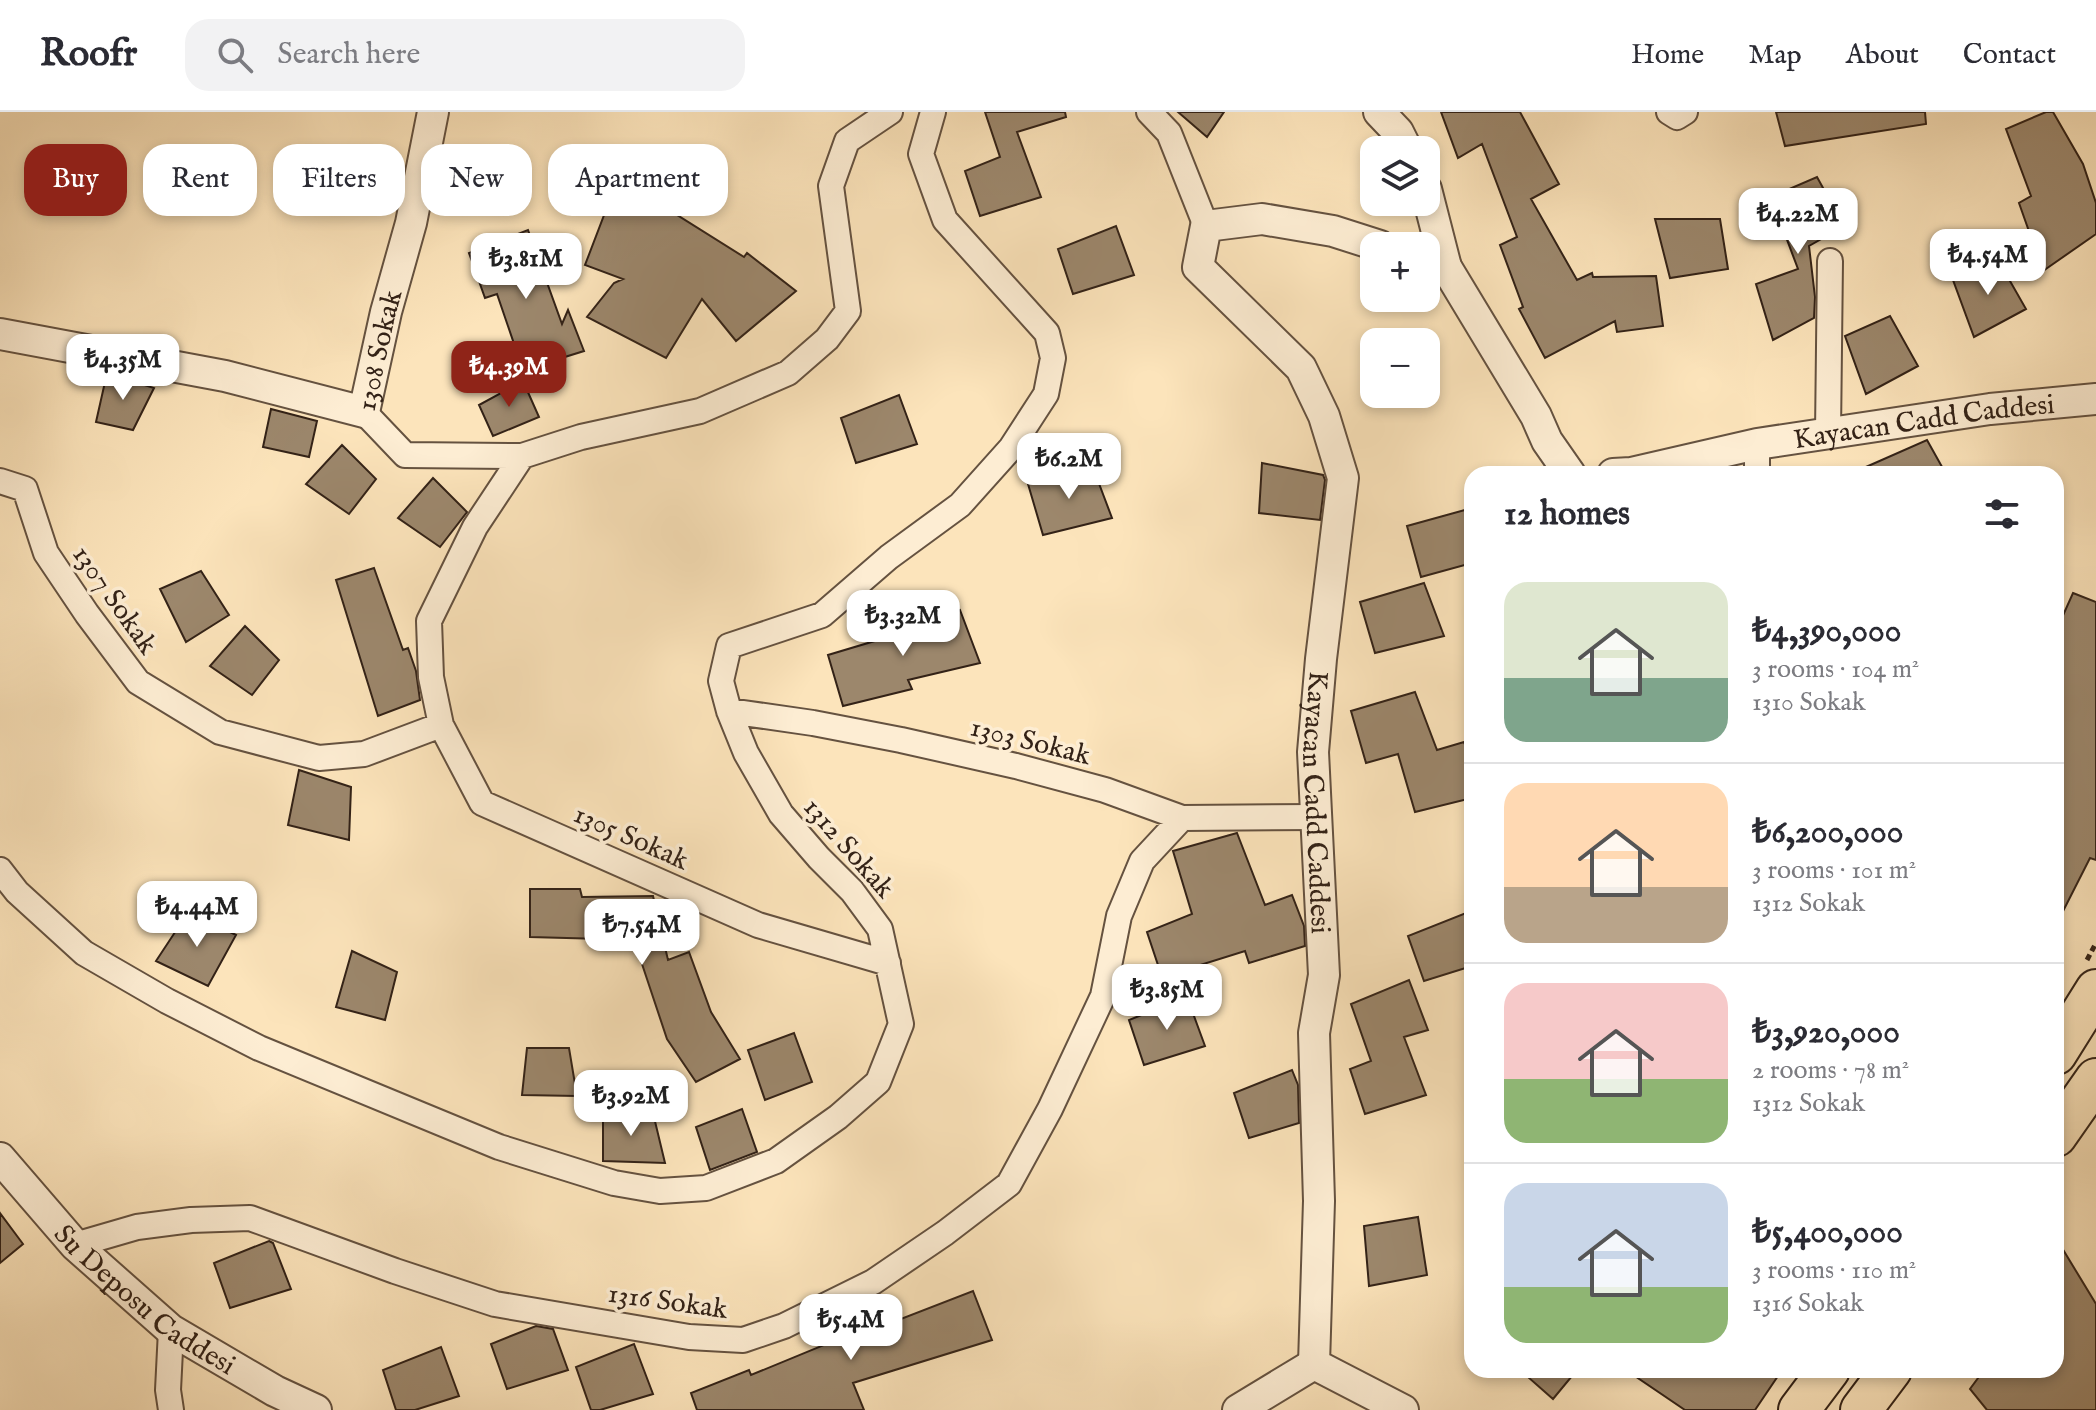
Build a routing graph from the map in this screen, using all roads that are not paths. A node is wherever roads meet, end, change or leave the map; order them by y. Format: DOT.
graph roads {
  1 [pos="433,112"];
  2 [pos="890,112"];
  3 [pos="933,112"];
  4 [pos="1149,112"];
  5 [pos="1379,112"];
  6 [pos="1669,112"];
  7 [pos="1685,112"];
  8 [pos="1400,136"];
  9 [pos="1206,226"];
  10 [pos="1360,240"];
  11 [pos="1830,261"];
  12 [pos="1440,270"];
  13 [pos="0,334"];
  14 [pos="2096,399"];
  15 [pos="364,412"];
  16 [pos="1828,433"];
  17 [pos="1757,444"];
  18 [pos="522,456"];
  19 [pos="1564,466"];
  20 [pos="1661,466"];
  21 [pos="1757,466"];
  22 [pos="0,481"];
  23 [pos="729,711"];
  24 [pos="441,725"];
  25 [pos="1317,817"];
  26 [pos="1182,818"];
  27 [pos="0,870"];
  28 [pos="888,963"];
  29 [pos="2096,990"];
  30 [pos="2064,1041"];
  31 [pos="2096,1079"];
  32 [pos="2064,1125"];
  33 [pos="0,1158"];
  34 [pos="75,1245"];
  35 [pos="171,1330"];
  36 [pos="1314,1364"];
  37 [pos="1823,1378"];
  38 [pos="1885,1378"];
  39 [pos="171,1410"];
  40 [pos="316,1410"];
  41 [pos="1238,1410"];
  42 [pos="1403,1410"];
  43 [pos="1799,1410"];
  44 [pos="1861,1410"];
  1 -- 15 [label="street, 1308 Sokak"];
  2 -- 18 [label="street"];
  3 -- 23 [label="street, 1312 Sokak"];
  4 -- 9 [label="street"];
  5 -- 8 [label="street"];
  6 -- 7 [label="street"];
  9 -- 10 [label="street"];
  9 -- 25 [label="street, Kayacan Cadd Caddesi"];
  11 -- 16 [label="street"];
  12 -- 19 [label="street"];
  13 -- 15 [label="street, 1308 Sokak"];
  14 -- 16 [label="street, Kayacan Cadd Caddesi"];
  15 -- 18 [label="street"];
  16 -- 17 [label="street, Kayacan Cadd Caddesi"];
  17 -- 20 [label="street, Kayacan Cadd Caddesi"];
  17 -- 21 [label="street"];
  18 -- 24 [label="street"];
  22 -- 24 [label="street, 1307 Sokak"];
  23 -- 26 [label="street, 1303 Sokak"];
  23 -- 28 [label="street, 1312 Sokak"];
  24 -- 28 [label="street, 1305 Sokak"];
  25 -- 26 [label="street, 1303 Sokak"];
  25 -- 36 [label="street, Kayacan Cadd Caddesi"];
  26 -- 34 [label="street, 1316 Sokak"];
  27 -- 28 [label="street, 1312 Sokak"];
  29 -- 30 [label="highway"];
  31 -- 32 [label="highway"];
  33 -- 34 [label="street, Su Deposu Caddesi"];
  34 -- 35 [label="street, Su Deposu Caddesi"];
  35 -- 39 [label="street"];
  35 -- 40 [label="street, Su Deposu Caddesi"];
  36 -- 41 [label="street"];
  36 -- 42 [label="street"];
  37 -- 43 [label="highway"];
  38 -- 44 [label="highway"];
}
